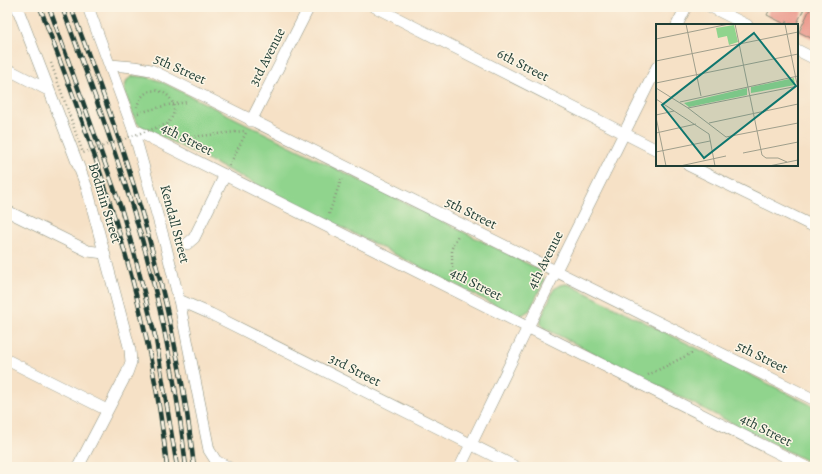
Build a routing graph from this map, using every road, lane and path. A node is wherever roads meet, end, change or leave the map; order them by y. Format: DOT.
graph roads {
  1 [pos="17,7"];
  2 [pos="88,7"];
  3 [pos="309,7"];
  4 [pos="375,7"];
  5 [pos="686,7"];
  6 [pos="711,7"];
  7 [pos="678,24"];
  8 [pos="745,24"];
  9 [pos="798,50"];
  10 [pos="815,59"];
  11 [pos="51,63"];
  12 [pos="110,65"];
  13 [pos="7,69"];
  14 [pos="656,69"];
  15 [pos="48,90"];
  16 [pos="199,94"];
  17 [pos="137,107"];
  18 [pos="138,113"];
  19 [pos="249,126"];
  20 [pos="133,129"];
  21 [pos="624,134"];
  22 [pos="166,146"];
  23 [pos="656,150"];
  24 [pos="690,166"];
  25 [pos="346,168"];
  26 [pos="225,175"];
  27 [pos="7,211"];
  28 [pos="324,225"];
  29 [pos="463,225"];
  30 [pos="815,227"];
  31 [pos="187,244"];
  32 [pos="104,253"];
  33 [pos="556,271"];
  34 [pos="447,286"];
  35 [pos="179,300"];
  36 [pos="528,327"];
  37 [pos="697,342"];
  38 [pos="7,360"];
  39 [pos="643,384"];
  40 [pos="815,400"];
  41 [pos="107,410"];
  42 [pos="472,445"];
  43 [pos="78,467"];
  44 [pos="228,467"];
  45 [pos="460,467"];
  46 [pos="516,467"];
  47 [pos="806,467"];
  1 -- 15 [label="street, Bodmin Street"];
  2 -- 12 [label="street, Kendall Street"];
  3 -- 19 [label="street, 3rd Avenue"];
  4 -- 21 [label="street, 6th Street"];
  5 -- 7 [label="street"];
  6 -- 8 [label="street"];
  9 -- 10 [label="street"];
  11 -- 17 [label="path, bridge"];
  12 -- 16 [label="street, 5th Street"];
  12 -- 20 [label="street, Kendall Street"];
  13 -- 15 [label="street"];
  14 -- 21 [label="street, 4th Avenue"];
  15 -- 32 [label="street, Bodmin Street"];
  16 -- 18 [label="path"];
  16 -- 19 [label="street, 5th Street"];
  19 -- 22 [label="path"];
  19 -- 25 [label="street, 5th Street"];
  19 -- 26 [label="path"];
  20 -- 22 [label="street, 4th Street"];
  20 -- 35 [label="street, Kendall Street"];
  21 -- 23 [label="street, 6th Street"];
  21 -- 33 [label="street, 4th Avenue"];
  22 -- 26 [label="street, 4th Street"];
  24 -- 30 [label="street"];
  25 -- 28 [label="path"];
  25 -- 29 [label="street, 5th Street"];
  26 -- 28 [label="street, 4th Street"];
  26 -- 31 [label="street"];
  27 -- 32 [label="street"];
  28 -- 34 [label="street, 4th Street"];
  29 -- 33 [label="street, 5th Street"];
  29 -- 34 [label="path"];
  32 -- 41 [label="street, Bodmin Street"];
  33 -- 36 [label="street, 4th Avenue"];
  33 -- 37 [label="street, 5th Street"];
  34 -- 36 [label="street, 4th Street"];
  35 -- 42 [label="street, 3rd Street"];
  35 -- 44 [label="street, Kendall Street"];
  36 -- 39 [label="street, 4th Street"];
  36 -- 42 [label="street, 4th Avenue"];
  37 -- 39 [label="path"];
  37 -- 40 [label="street, 5th Street"];
  38 -- 41 [label="street"];
  39 -- 47 [label="street, 4th Street"];
  41 -- 43 [label="street"];
  42 -- 45 [label="street, 4th Avenue"];
  42 -- 46 [label="street, 3rd Street"];
}
